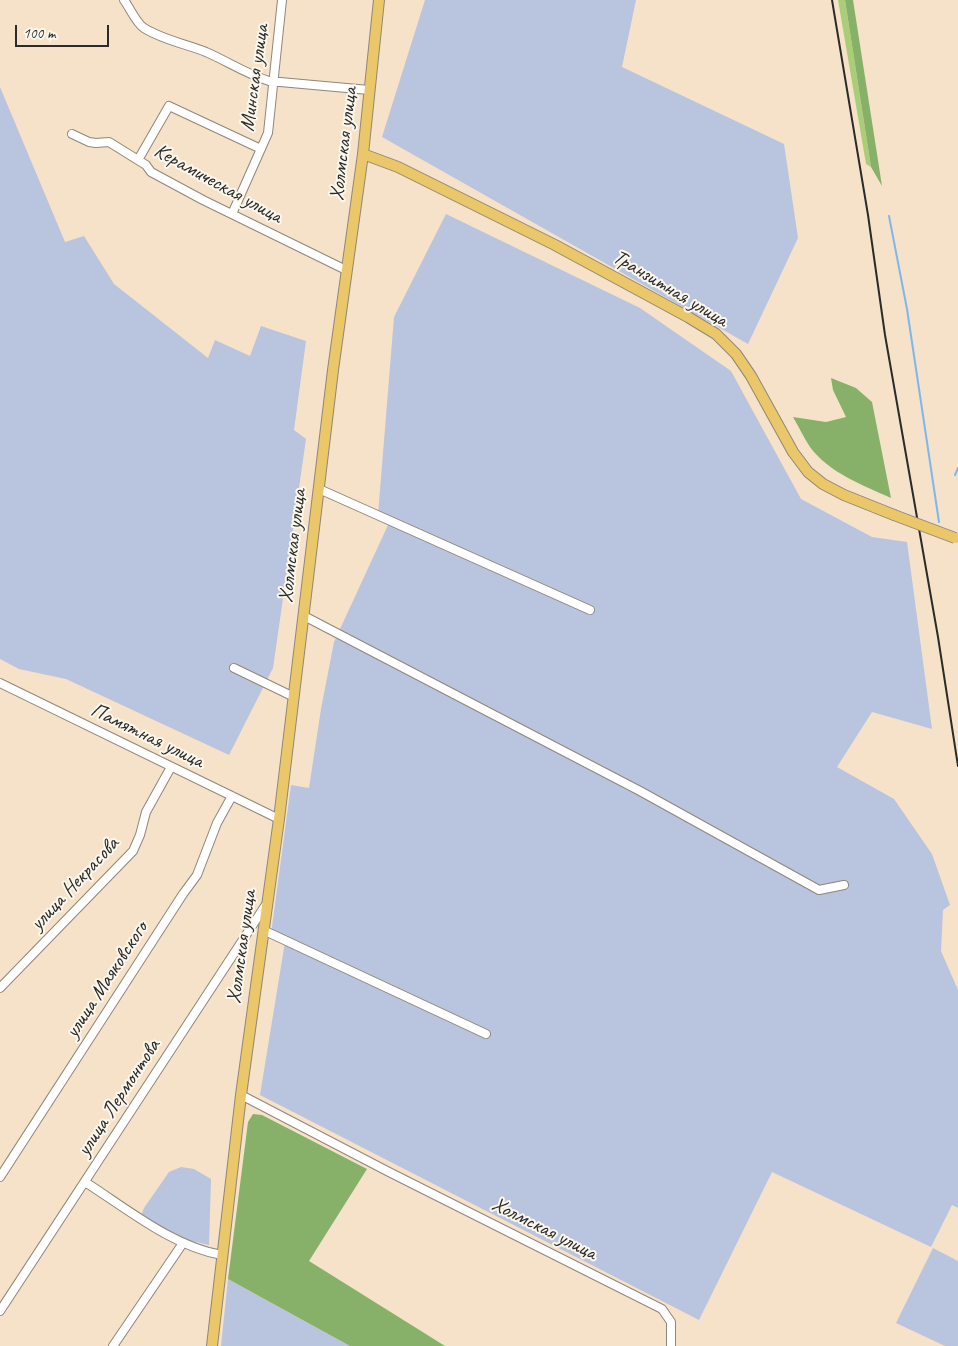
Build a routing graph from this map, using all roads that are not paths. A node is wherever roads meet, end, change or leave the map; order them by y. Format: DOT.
graph roads {
  1 [pos="124,0"];
  2 [pos="282,0"];
  3 [pos="379,0"];
  4 [pos="274,81"];
  5 [pos="370,90"];
  6 [pos="72,134"];
  7 [pos="261,149"];
  8 [pos="363,154"];
  9 [pos="138,160"];
  10 [pos="232,214"];
  11 [pos="346,270"];
  12 [pos="319,489"];
  13 [pos="956,538"];
  14 [pos="590,610"];
  15 [pos="304,616"];
  16 [pos="234,668"];
  17 [pos="0,683"];
  18 [pos="294,697"];
  19 [pos="171,767"];
  20 [pos="232,796"];
  21 [pos="279,819"];
  22 [pos="844,885"];
  23 [pos="266,904"];
  24 [pos="263,930"];
  25 [pos="0,988"];
  26 [pos="486,1034"];
  27 [pos="241,1096"];
  28 [pos="0,1177"];
  29 [pos="85,1182"];
  30 [pos="183,1242"];
  31 [pos="222,1255"];
  32 [pos="0,1311"];
  33 [pos="113,1346"];
  34 [pos="212,1346"];
  35 [pos="671,1346"];
  1 -- 4 [label="street"];
  2 -- 4 [label="street, Минская улица"];
  3 -- 5 [label="main road, Холмская улица"];
  4 -- 5 [label="street"];
  4 -- 7 [label="street, Минская улица"];
  5 -- 8 [label="main road, Холмская улица"];
  6 -- 9 [label="street, Керамическая улица"];
  7 -- 9 [label="street"];
  7 -- 10 [label="street, Минская улица"];
  8 -- 11 [label="main road, Холмская улица"];
  8 -- 13 [label="main road, Транзитная улица, bridge"];
  9 -- 10 [label="street, Керамическая улица"];
  10 -- 11 [label="street, Керамическая улица"];
  11 -- 12 [label="main road, Холмская улица"];
  12 -- 14 [label="street"];
  12 -- 15 [label="main road, Холмская улица"];
  15 -- 18 [label="main road, Холмская улица"];
  15 -- 22 [label="street"];
  16 -- 18 [label="street"];
  17 -- 19 [label="street, Памятная улица"];
  18 -- 21 [label="main road, Холмская улица"];
  19 -- 20 [label="street, Памятная улица"];
  19 -- 25 [label="street, улица Некрасова"];
  20 -- 21 [label="street, Памятная улица"];
  20 -- 28 [label="street, улица Маяковского"];
  21 -- 23 [label="main road, Холмская улица"];
  23 -- 24 [label="main road, Холмская улица"];
  23 -- 29 [label="street, улица Лермонтова"];
  24 -- 26 [label="street"];
  24 -- 27 [label="main road, Холмская улица"];
  27 -- 31 [label="main road, Холмская улица"];
  27 -- 35 [label="street, Холмская улица"];
  29 -- 30 [label="street"];
  29 -- 32 [label="street, улица Лермонтова"];
  30 -- 31 [label="street"];
  30 -- 33 [label="street"];
  31 -- 34 [label="main road, Холмская улица"];
}
